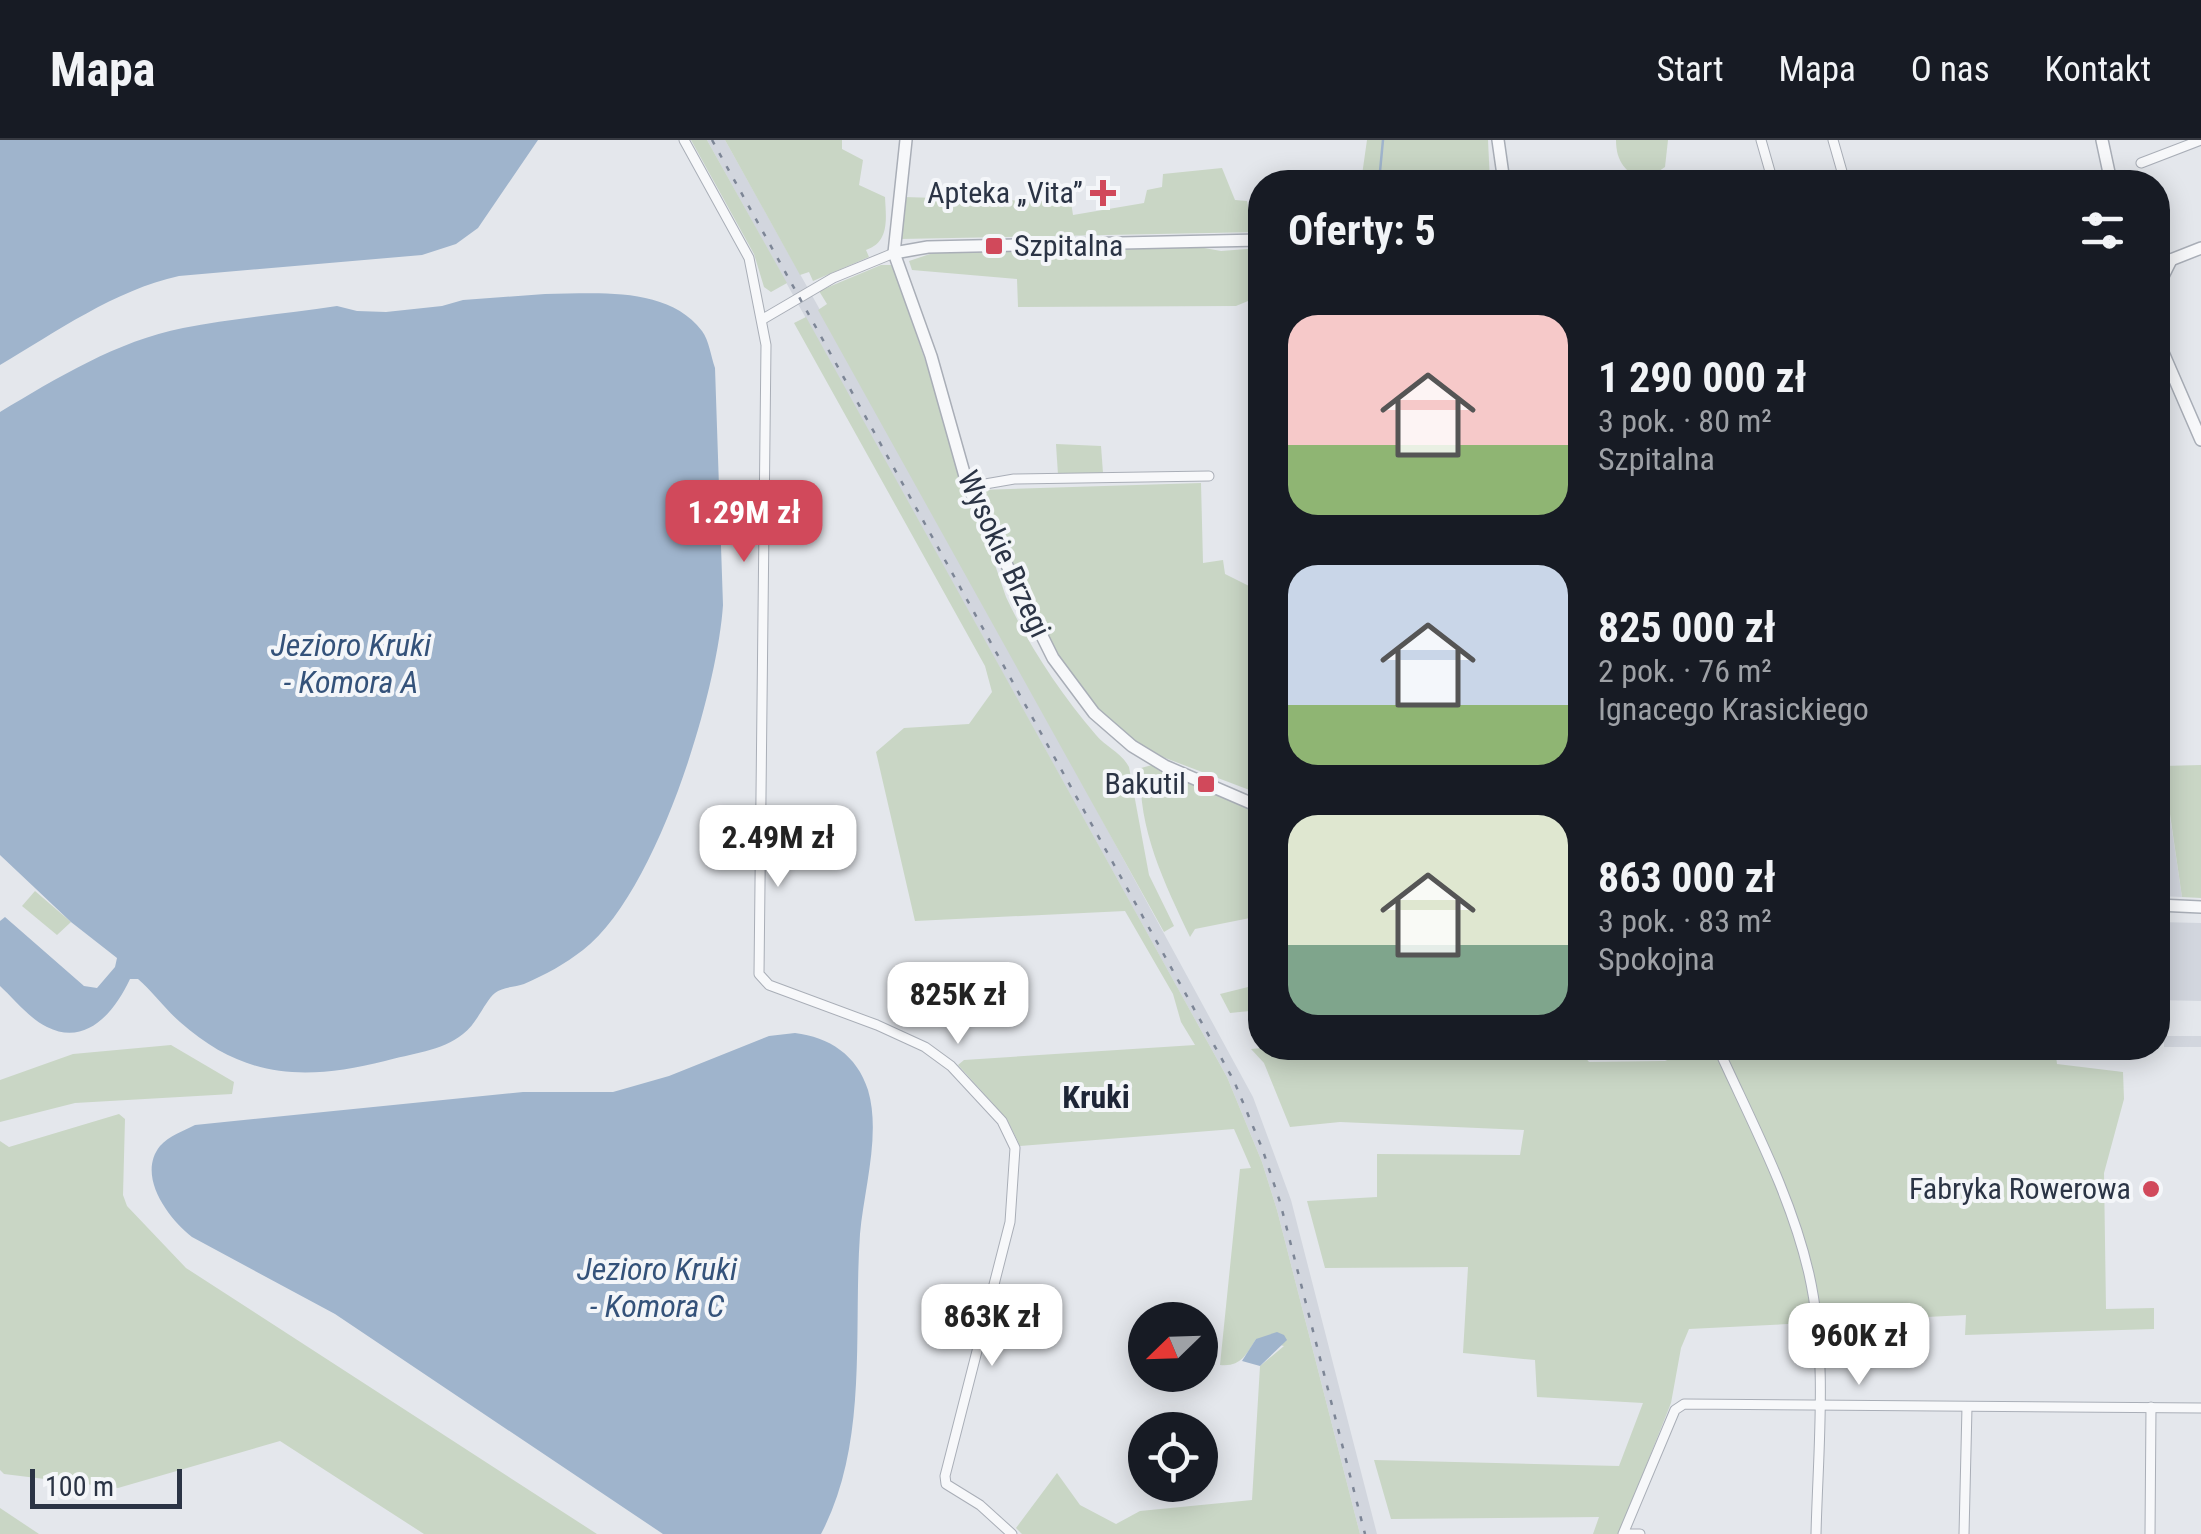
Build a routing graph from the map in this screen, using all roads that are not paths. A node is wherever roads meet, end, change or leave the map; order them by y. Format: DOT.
graph roads {
  1 [pos="684,140"];
  2 [pos="906,140"];
  3 [pos="1498,140"];
  4 [pos="1761,140"];
  5 [pos="1833,140"];
  6 [pos="2102,140"];
  7 [pos="2194,142"];
  8 [pos="2142,163"];
  9 [pos="1502,170"];
  10 [pos="1770,170"];
  11 [pos="1842,170"];
  12 [pos="2108,170"];
  13 [pos="1248,240"];
  14 [pos="2201,248"];
  15 [pos="894,252"];
  16 [pos="2172,260"];
  17 [pos="2170,264"];
  18 [pos="763,319"];
  19 [pos="2170,369"];
  20 [pos="2201,440"];
  21 [pos="1209,476"];
  22 [pos="968,487"];
  23 [pos="1248,801"];
  24 [pos="2170,906"];
  25 [pos="2201,907"];
  26 [pos="1723,1060"];
  27 [pos="1819,1407"];
  28 [pos="1967,1407"];
  29 [pos="2150,1407"];
  30 [pos="2201,1408"];
  31 [pos="1012,1534"];
  32 [pos="1623,1534"];
  33 [pos="1640,1534"];
  34 [pos="1816,1534"];
  35 [pos="1964,1534"];
  36 [pos="2150,1534"];
  1 -- 18 [label="street"];
  2 -- 15 [label="street, Wysokie Brzegi"];
  3 -- 9 [label="street"];
  4 -- 10 [label="street"];
  5 -- 11 [label="street"];
  6 -- 12 [label="street"];
  7 -- 8 [label="street"];
  13 -- 15 [label="street"];
  14 -- 16 [label="street"];
  15 -- 18 [label="street"];
  15 -- 22 [label="street, Wysokie Brzegi"];
  16 -- 17 [label="street"];
  18 -- 31 [label="street"];
  19 -- 20 [label="street"];
  21 -- 22 [label="street"];
  22 -- 23 [label="street, Wysokie Brzegi"];
  24 -- 25 [label="street"];
  26 -- 27 [label="street"];
  27 -- 28 [label="street"];
  27 -- 32 [label="street"];
  27 -- 34 [label="street"];
  28 -- 29 [label="street"];
  28 -- 35 [label="street"];
  29 -- 30 [label="street"];
  29 -- 36 [label="street"];
  32 -- 33 [label="street"];
}
